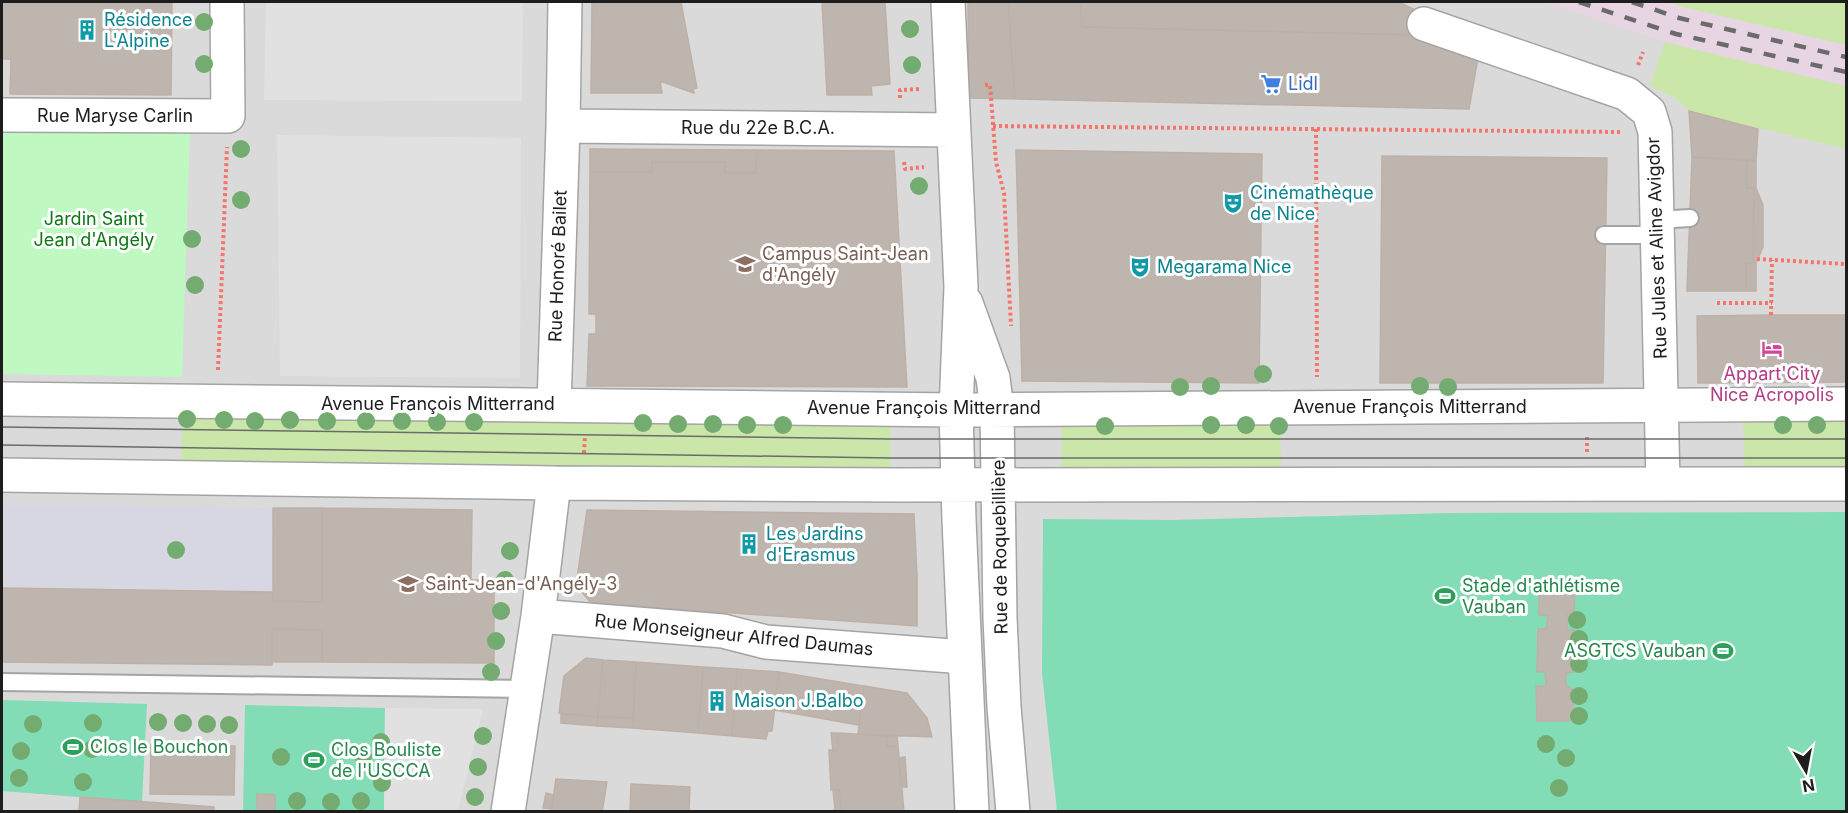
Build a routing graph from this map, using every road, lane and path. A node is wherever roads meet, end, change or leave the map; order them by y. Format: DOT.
graph roads {
  1 [pos="227,2"];
  2 [pos="564,2"];
  3 [pos="948,2"];
  4 [pos="1424,24"];
  5 [pos="990,85"];
  6 [pos="2,115"];
  7 [pos="228,116"];
  8 [pos="563,126"];
  9 [pos="993,126"];
  10 [pos="1316,129"];
  11 [pos="952,130"];
  12 [pos="1655,132"];
  13 [pos="1690,218"];
  14 [pos="1657,228"];
  15 [pos="1604,235"];
  16 [pos="1757,259"];
  17 [pos="1772,260"];
  18 [pos="1846,264"];
  19 [pos="961,287"];
  20 [pos="1717,303"];
  21 [pos="1772,303"];
  22 [pos="1771,315"];
  23 [pos="1011,333"];
  24 [pos="1317,383"];
  25 [pos="2,399"];
  26 [pos="217,402"];
  27 [pos="1846,404"];
  28 [pos="554,405"];
  29 [pos="1587,405"];
  30 [pos="1661,405"];
  31 [pos="586,406"];
  32 [pos="956,410"];
  33 [pos="997,410"];
  34 [pos="2,475"];
  35 [pos="569,483"];
  36 [pos="1587,483"];
  37 [pos="1664,483"];
  38 [pos="998,484"];
  39 [pos="1846,484"];
  40 [pos="958,485"];
  41 [pos="538,616"];
  42 [pos="965,657"];
  43 [pos="2,682"];
  44 [pos="526,689"];
  45 [pos="508,812"];
  46 [pos="972,812"];
  47 [pos="1013,812"];
  1 -- 7 [label="street"];
  2 -- 8 [label="street, Rue Honoré Bailet"];
  3 -- 11 [label="street, Rue de Roquebillière"];
  4 -- 12 [label="street, Rue Jules et Aline Avigdor"];
  5 -- 9 [label="path"];
  6 -- 7 [label="street, Rue Maryse Carlin"];
  7 -- 26 [label="path"];
  8 -- 11 [label="street, Rue du 22e B.C.A."];
  8 -- 28 [label="street, Rue Honoré Bailet"];
  9 -- 10 [label="path"];
  9 -- 23 [label="path"];
  10 -- 12 [label="path"];
  10 -- 24 [label="path"];
  11 -- 19 [label="street, Rue de Roquebillière"];
  12 -- 14 [label="street, Rue Jules et Aline Avigdor"];
  13 -- 14 [label="lane"];
  14 -- 15 [label="lane"];
  14 -- 30 [label="street, Rue Jules et Aline Avigdor"];
  16 -- 17 [label="path"];
  17 -- 18 [label="path"];
  17 -- 21 [label="path"];
  19 -- 32 [label="street, Rue de Roquebillière"];
  19 -- 33 [label="street, Rue de Roquebillière"];
  20 -- 21 [label="path"];
  21 -- 22 [label="path"];
  25 -- 26 [label="street, Avenue François Mitterrand"];
  26 -- 28 [label="street, Avenue François Mitterrand"];
  27 -- 30 [label="street, Avenue François Mitterrand"];
  28 -- 31 [label="street, Avenue François Mitterrand"];
  29 -- 30 [label="street, Avenue François Mitterrand"];
  29 -- 33 [label="street, Avenue François Mitterrand"];
  29 -- 36 [label="path"];
  30 -- 37 [label="street, Rue Jules et Aline Avigdor"];
  31 -- 32 [label="street, Avenue François Mitterrand"];
  31 -- 35 [label="path"];
  32 -- 33 [label="street, Avenue François Mitterrand"];
  32 -- 40 [label="street, Rue de Roquebillière"];
  33 -- 38 [label="street, Rue de Roquebillière"];
  34 -- 35 [label="street"];
  35 -- 40 [label="street"];
  35 -- 41 [label="street"];
  36 -- 37 [label="street"];
  36 -- 38 [label="street"];
  37 -- 39 [label="street"];
  38 -- 40 [label="street"];
  38 -- 47 [label="street, Rue de Roquebillière"];
  40 -- 42 [label="street, Rue de Roquebillière"];
  41 -- 42 [label="street, Rue Monseigneur Alfred Daumas"];
  41 -- 44 [label="street"];
  42 -- 46 [label="street, Rue de Roquebillière"];
  43 -- 44 [label="lane"];
  44 -- 45 [label="street"];
}
